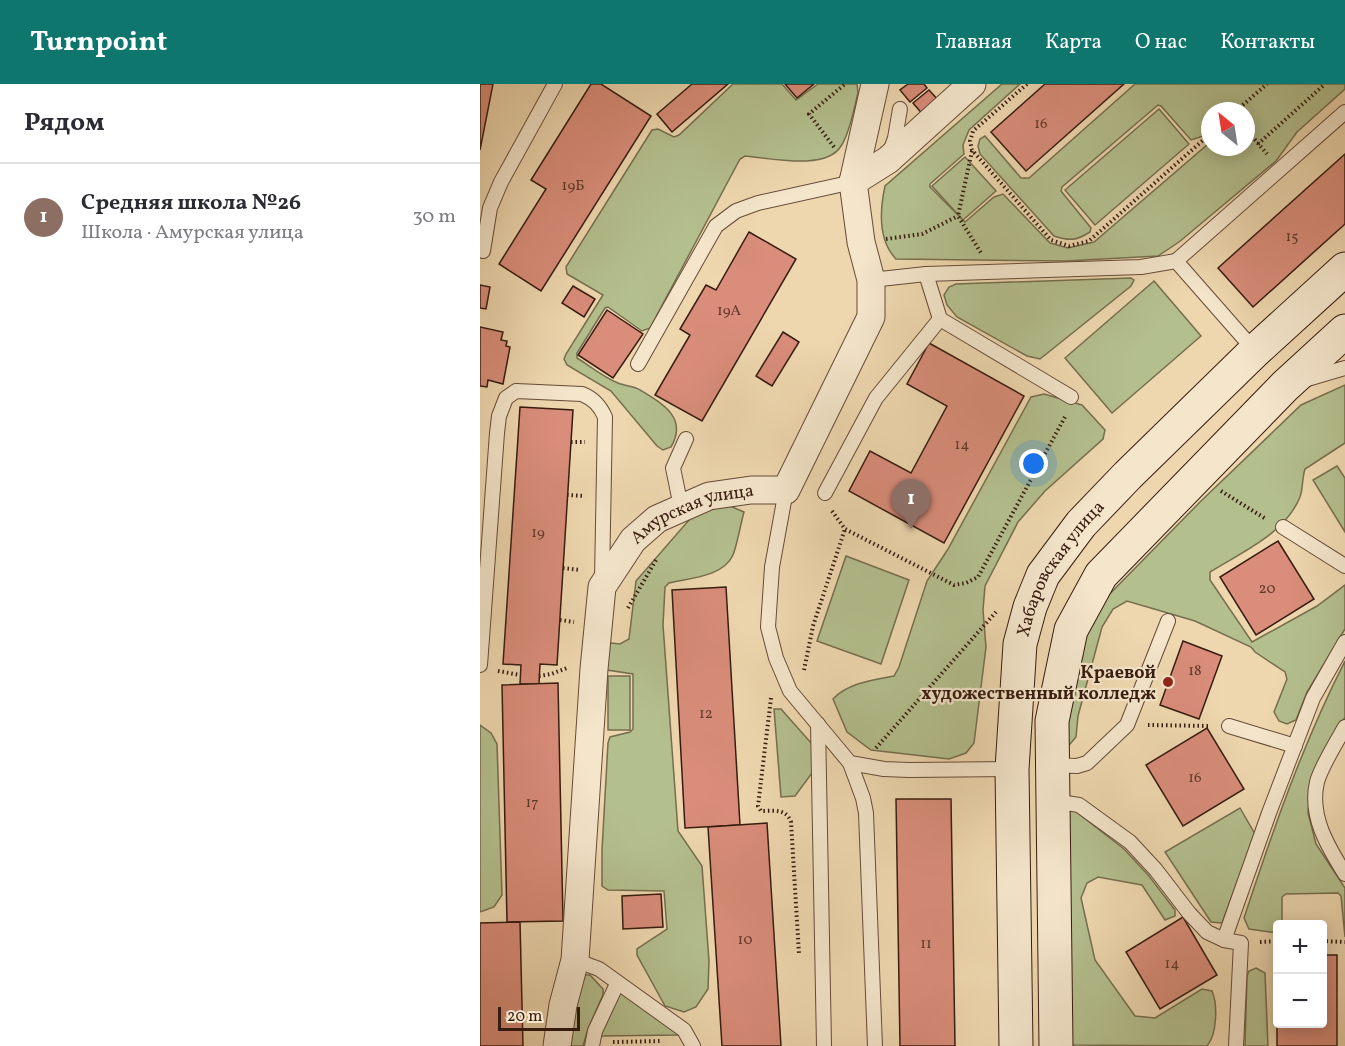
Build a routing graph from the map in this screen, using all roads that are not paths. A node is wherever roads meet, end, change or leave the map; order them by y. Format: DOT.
graph roads {
  1 [pos="555,84"];
  2 [pos="875,84"];
  3 [pos="972,84"];
  4 [pos="900,109"];
  5 [pos="1345,112"];
  6 [pos="888,160"];
  7 [pos="853,182"];
  8 [pos="483,251"];
  9 [pos="1176,261"];
  10 [pos="1345,269"];
  11 [pos="926,274"];
  12 [pos="871,280"];
  13 [pos="940,319"];
  14 [pos="1345,331"];
  15 [pos="1256,351"];
  16 [pos="638,364"];
  17 [pos="1345,368"];
  18 [pos="1285,386"];
  19 [pos="1071,397"];
  20 [pos="686,439"];
  21 [pos="786,490"];
  22 [pos="825,493"];
  23 [pos="681,507"];
  24 [pos="1283,527"];
  25 [pos="1345,566"];
  26 [pos="602,587"];
  27 [pos="1168,621"];
  28 [pos="1345,642"];
  29 [pos="480,665"];
  30 [pos="818,724"];
  31 [pos="1230,726"];
  32 [pos="1345,727"];
  33 [pos="1295,746"];
  34 [pos="856,764"];
  35 [pos="1052,765"];
  36 [pos="1012,768"];
  37 [pos="1053,801"];
  38 [pos="1345,874"];
  39 [pos="1224,940"];
  40 [pos="575,960"];
  41 [pos="617,984"];
  42 [pos="692,1043"];
  43 [pos="592,1044"];
  44 [pos="557,1046"];
  45 [pos="824,1046"];
  46 [pos="875,1046"];
  47 [pos="1016,1046"];
  48 [pos="1056,1046"];
  49 [pos="1236,1046"];
  1 -- 8 [label="lane"];
  2 -- 7 [label="street"];
  3 -- 6 [label="street"];
  4 -- 6 [label="lane"];
  5 -- 9 [label="lane"];
  6 -- 7 [label="street"];
  7 -- 12 [label="street"];
  7 -- 16 [label="lane"];
  9 -- 11 [label="lane"];
  9 -- 15 [label="lane"];
  10 -- 15 [label="main road, Хабаровская улица"];
  11 -- 12 [label="lane"];
  11 -- 13 [label="lane"];
  12 -- 21 [label="street"];
  13 -- 19 [label="lane"];
  13 -- 22 [label="lane"];
  14 -- 18 [label="main road, Хабаровская улица"];
  15 -- 36 [label="main road, Хабаровская улица"];
  17 -- 18 [label="lane"];
  18 -- 35 [label="main road, Хабаровская улица"];
  20 -- 23 [label="lane"];
  21 -- 23 [label="street, Амурская улица"];
  21 -- 30 [label="lane"];
  23 -- 26 [label="street, Амурская улица"];
  24 -- 25 [label="lane"];
  26 -- 29 [label="lane"];
  26 -- 40 [label="street, Амурская улица"];
  27 -- 35 [label="lane"];
  28 -- 33 [label="lane"];
  30 -- 34 [label="lane"];
  30 -- 45 [label="lane"];
  31 -- 33 [label="lane"];
  32 -- 38 [label="lane"];
  33 -- 39 [label="lane"];
  34 -- 36 [label="lane"];
  34 -- 46 [label="lane"];
  35 -- 37 [label="main road, Хабаровская улица"];
  36 -- 47 [label="main road, Хабаровская улица"];
  37 -- 39 [label="lane"];
  37 -- 48 [label="main road, Хабаровская улица"];
  39 -- 49 [label="lane"];
  40 -- 41 [label="lane"];
  40 -- 44 [label="street, Амурская улица"];
  41 -- 42 [label="lane"];
  41 -- 43 [label="lane"];
}
